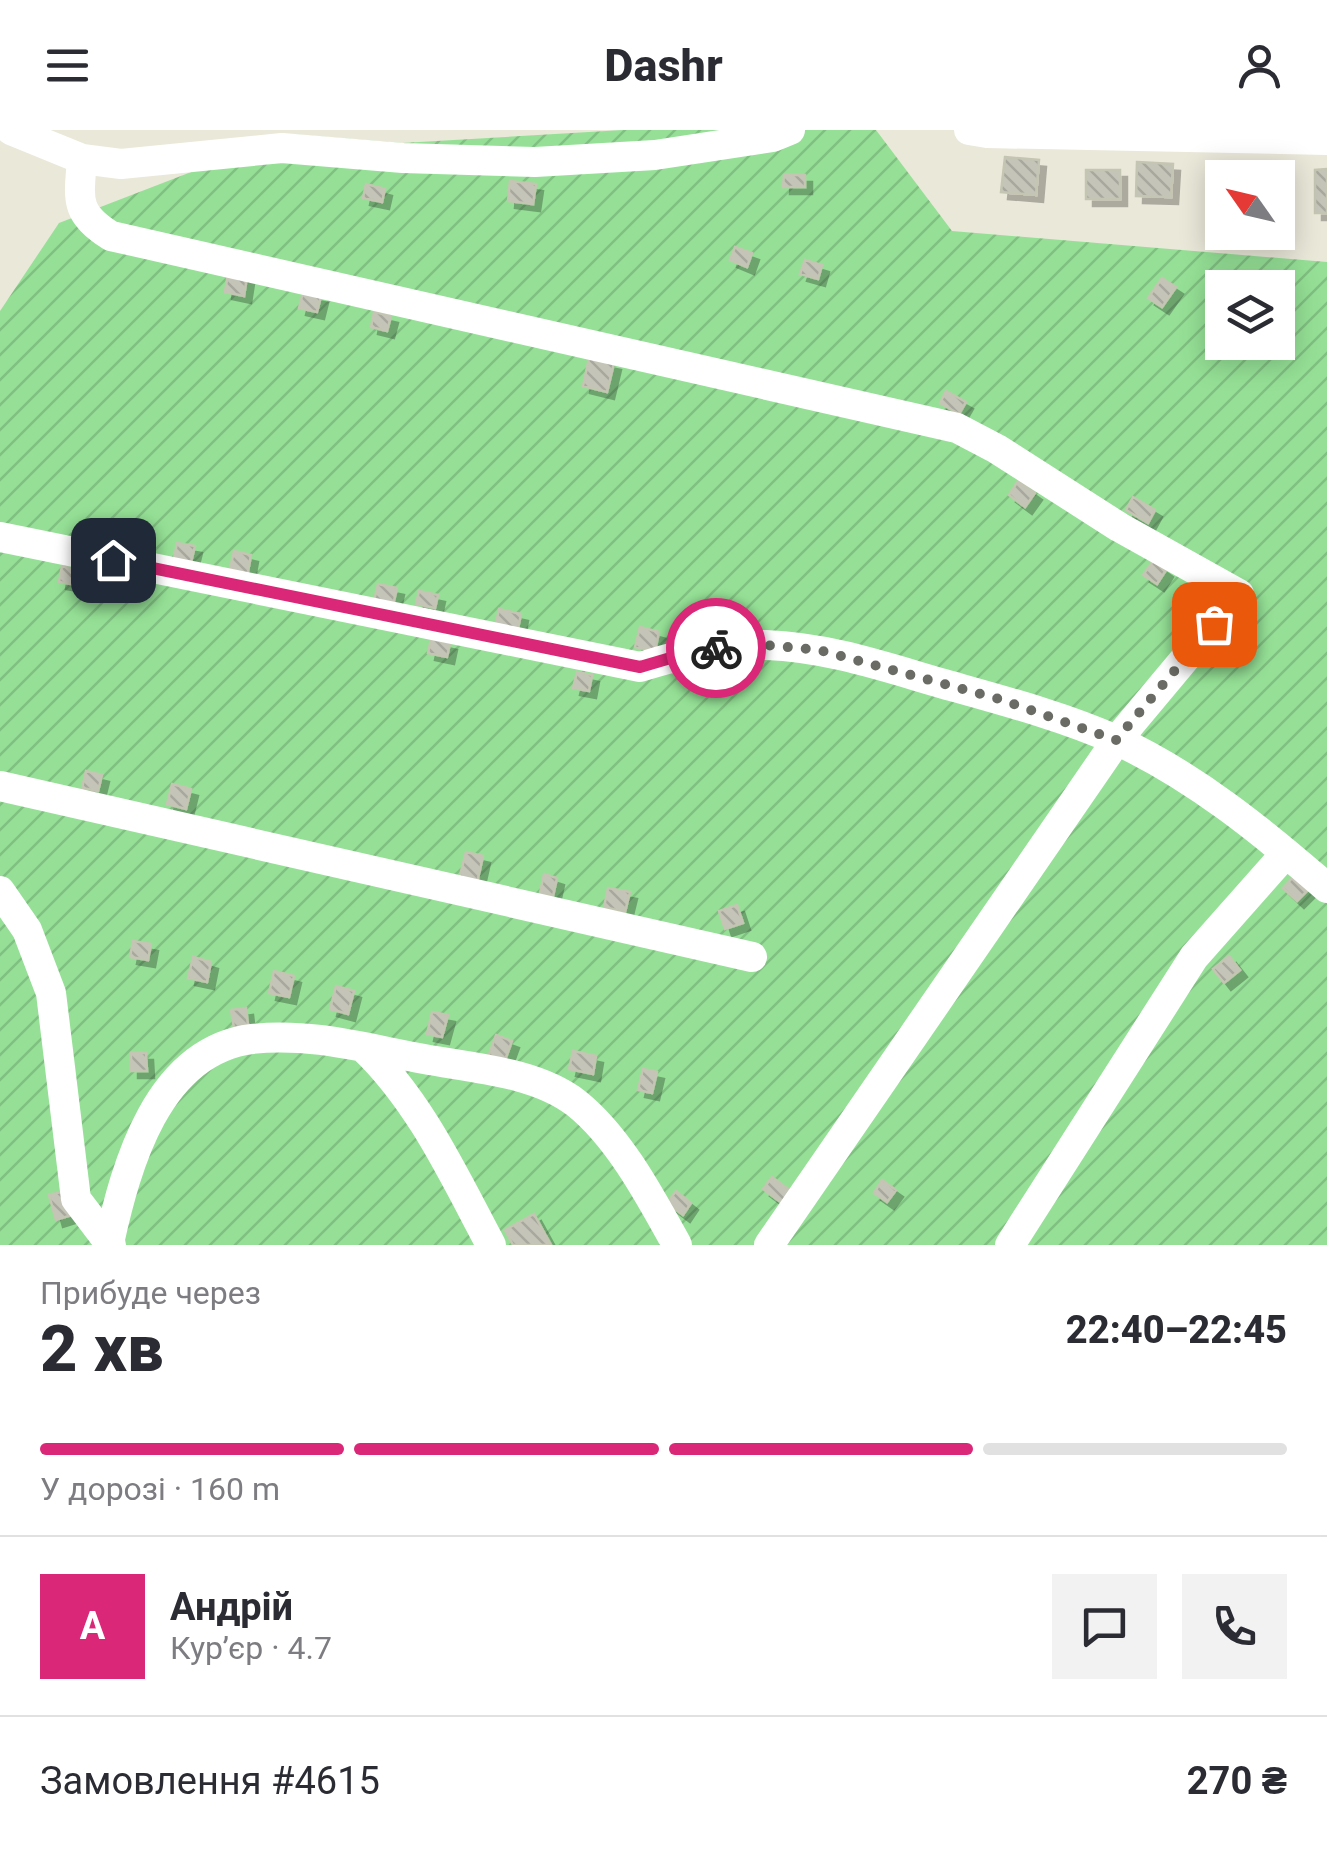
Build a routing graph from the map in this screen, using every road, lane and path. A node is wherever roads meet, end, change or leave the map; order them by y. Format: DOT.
graph roads {
  1 [pos="11,130"];
  2 [pos="790,130"];
  3 [pos="969,130"];
  4 [pos="275,139"];
  5 [pos="1327,140"];
  6 [pos="82,159"];
  7 [pos="0,537"];
  8 [pos="1116,740"];
  9 [pos="0,786"];
  10 [pos="1286,854"];
  11 [pos="1327,888"];
  12 [pos="0,891"];
  13 [pos="752,957"];
  14 [pos="363,1046"];
  15 [pos="110,1244"];
  16 [pos="491,1245"];
  17 [pos="677,1245"];
  18 [pos="769,1245"];
  19 [pos="1010,1245"];
  1 -- 6 [label="street"];
  2 -- 4 [label="street"];
  3 -- 5 [label="street"];
  4 -- 6 [label="street"];
  6 -- 8 [label="street"];
  7 -- 8 [label="street"];
  8 -- 10 [label="street"];
  8 -- 18 [label="street"];
  9 -- 13 [label="street"];
  10 -- 11 [label="street"];
  10 -- 19 [label="street"];
  12 -- 15 [label="street"];
  14 -- 15 [label="street"];
  14 -- 16 [label="street"];
  14 -- 17 [label="street"];
}
